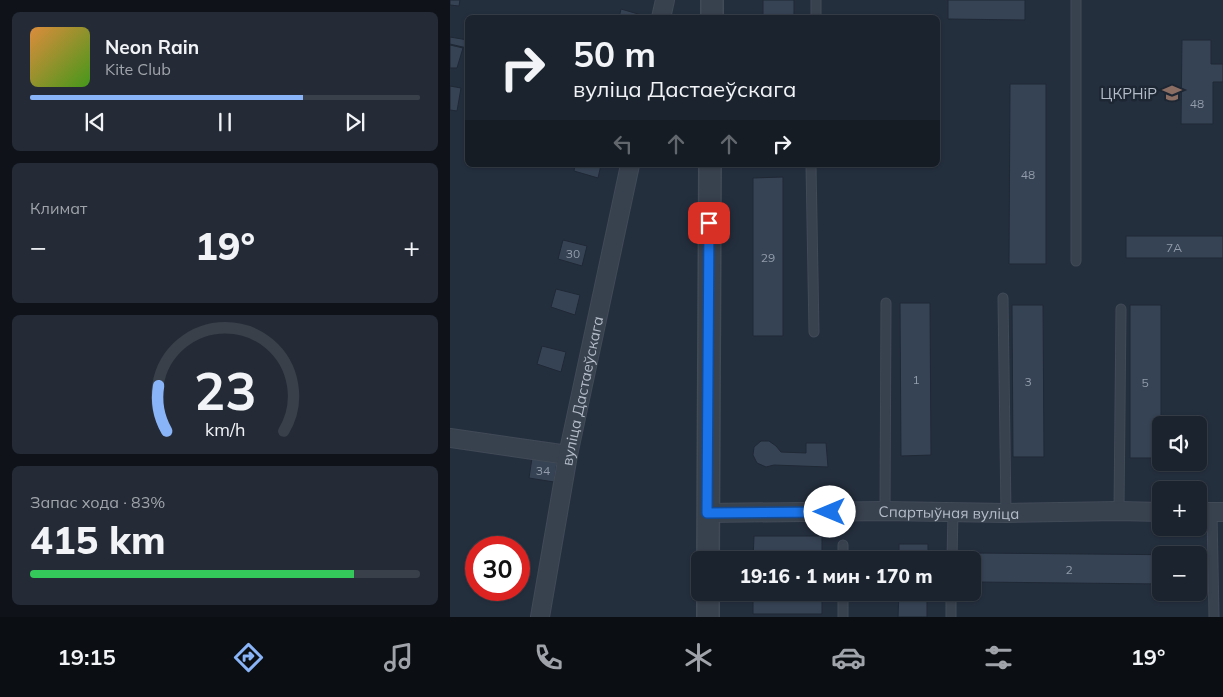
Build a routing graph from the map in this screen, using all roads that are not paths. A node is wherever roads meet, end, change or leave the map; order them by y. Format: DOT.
graph roads {
  1 [pos="664,0"];
  2 [pos="712,0"];
  3 [pos="816,0"];
  4 [pos="1076,0"];
  5 [pos="662,15"];
  6 [pos="712,15"];
  7 [pos="816,15"];
  8 [pos="630,167"];
  9 [pos="710,167"];
  10 [pos="811,167"];
  11 [pos="1076,261"];
  12 [pos="1002,298"];
  13 [pos="886,304"];
  14 [pos="1121,309"];
  15 [pos="814,332"];
  16 [pos="450,438"];
  17 [pos="568,455"];
  18 [pos="885,511"];
  19 [pos="1119,511"];
  20 [pos="953,512"];
  21 [pos="1006,512"];
  22 [pos="1152,512"];
  23 [pos="1211,512"];
  24 [pos="707,513"];
  25 [pos="843,546"];
  26 [pos="708,551"];
  27 [pos="843,551"];
  28 [pos="952,551"];
  29 [pos="708,601"];
  30 [pos="843,601"];
  31 [pos="951,601"];
  32 [pos="540,617"];
  33 [pos="708,617"];
  34 [pos="844,617"];
  35 [pos="951,617"];
  36 [pos="1214,617"];
  1 -- 5 [label="street"];
  2 -- 6 [label="street"];
  3 -- 7 [label="lane"];
  4 -- 11 [label="lane"];
  8 -- 17 [label="street, вуліца Дастаеўскага"];
  9 -- 24 [label="street"];
  10 -- 15 [label="lane"];
  12 -- 21 [label="lane"];
  13 -- 18 [label="lane"];
  14 -- 19 [label="lane"];
  16 -- 17 [label="street"];
  17 -- 32 [label="street, вуліца Дастаеўскага"];
  18 -- 20 [label="street, Спартыўная вуліца"];
  18 -- 24 [label="street, Спартыўная вуліца"];
  19 -- 21 [label="street, Спартыўная вуліца"];
  19 -- 22 [label="street, Спартыўная вуліца"];
  20 -- 21 [label="street, Спартыўная вуліца"];
  20 -- 28 [label="lane"];
  23 -- 36 [label="lane"];
  24 -- 26 [label="street"];
  25 -- 27 [label="lane"];
  29 -- 33 [label="street"];
  30 -- 34 [label="lane"];
  31 -- 35 [label="lane"];
}
